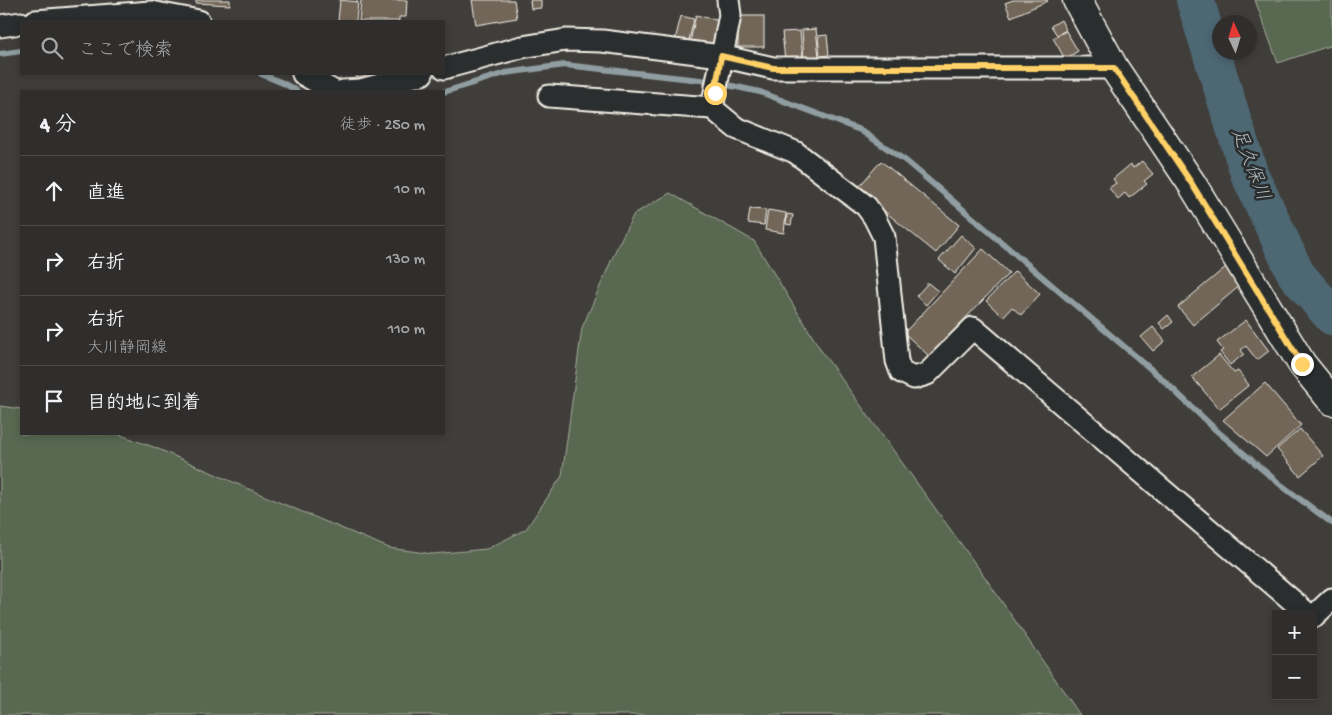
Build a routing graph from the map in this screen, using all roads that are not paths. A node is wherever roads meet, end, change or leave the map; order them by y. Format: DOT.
graph roads {
  1 [pos="728,0"];
  2 [pos="1077,0"];
  3 [pos="48,20"];
  4 [pos="194,20"];
  5 [pos="20,23"];
  6 [pos="0,26"];
  7 [pos="721,56"];
  8 [pos="445,68"];
  9 [pos="1114,68"];
  10 [pos="305,75"];
  11 [pos="418,75"];
  12 [pos="331,90"];
  13 [pos="361,90"];
  14 [pos="549,96"];
  15 [pos="714,101"];
  16 [pos="1332,401"];
  17 [pos="1332,599"];
  18 [pos="1303,610"];
  19 [pos="1317,612"];
  1 -- 7 [label="street"];
  2 -- 9 [label="main road"];
  3 -- 4 [label="street"];
  5 -- 6 [label="street"];
  7 -- 8 [label="street"];
  7 -- 9 [label="street"];
  7 -- 15 [label="street"];
  9 -- 16 [label="main road"];
  10 -- 12 [label="street"];
  11 -- 13 [label="street"];
  14 -- 15 [label="street"];
  15 -- 18 [label="street"];
  17 -- 19 [label="street"];
}
